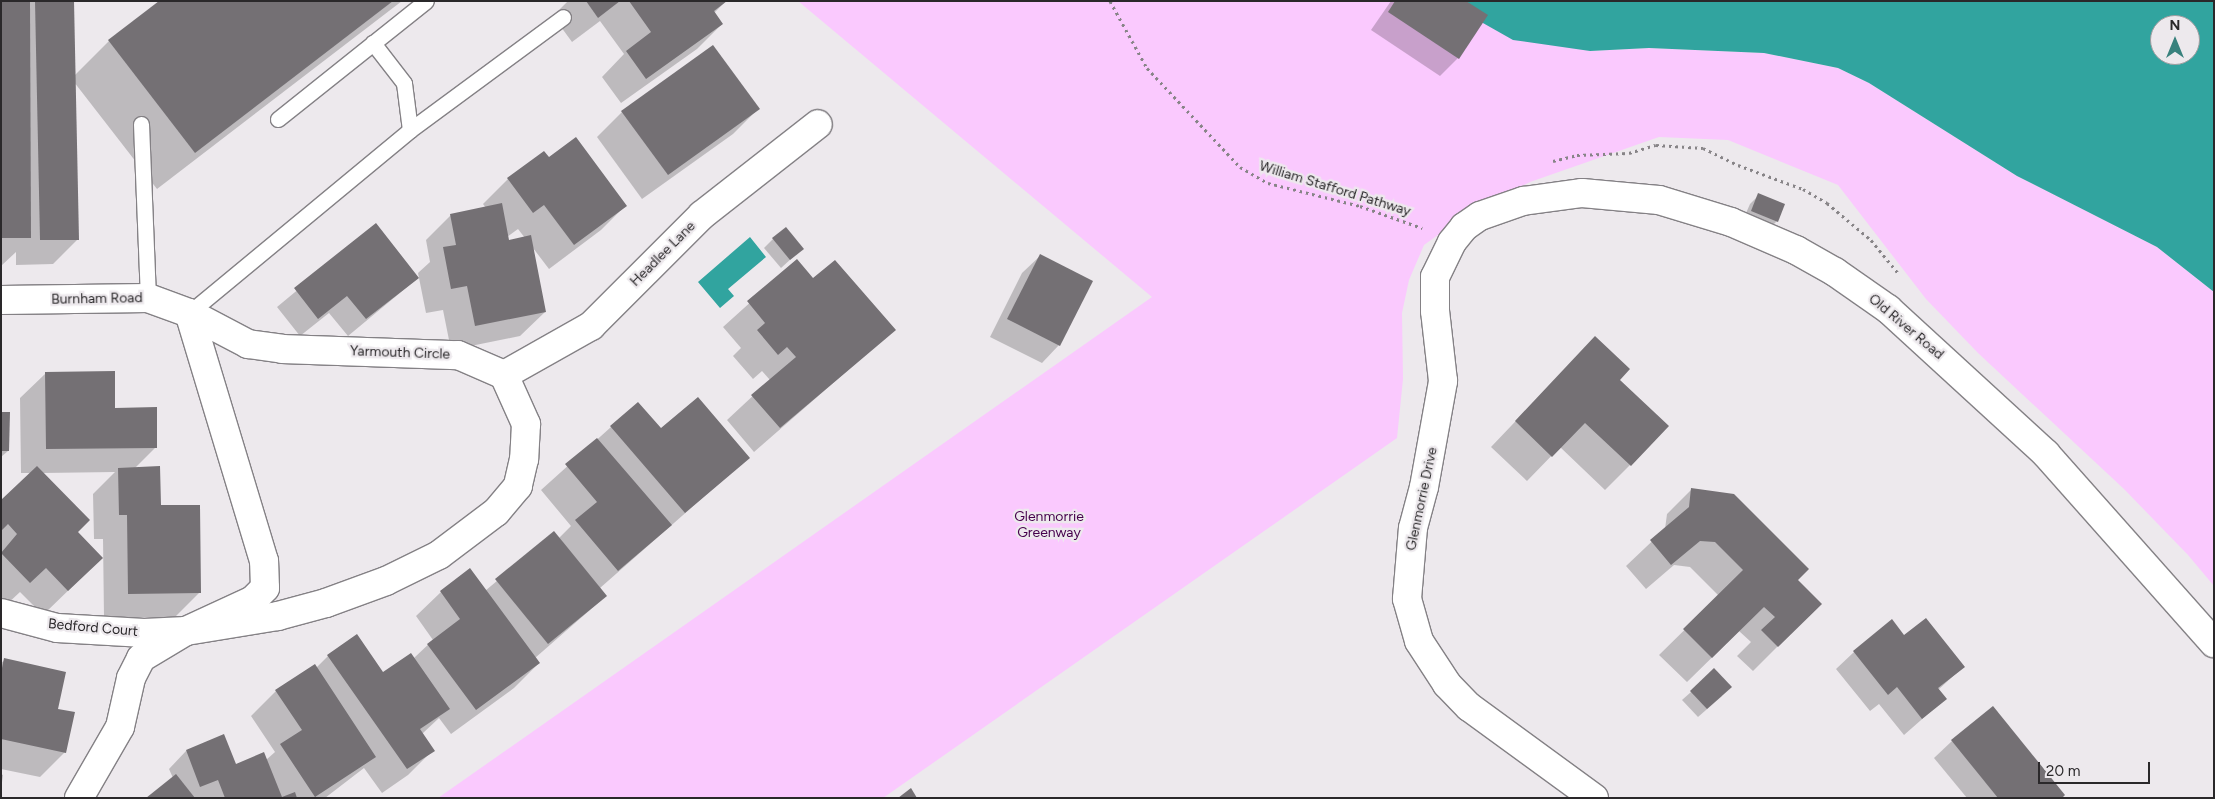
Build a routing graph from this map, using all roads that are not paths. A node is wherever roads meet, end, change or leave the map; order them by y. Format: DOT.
graph roads {
  1 [pos="426,1"];
  2 [pos="564,16"];
  3 [pos="373,43"];
  4 [pos="278,119"];
  5 [pos="142,124"];
  6 [pos="818,124"];
  7 [pos="410,130"];
  8 [pos="1498,208"];
  9 [pos="148,298"];
  10 [pos="1,300"];
  11 [pos="189,313"];
  12 [pos="504,375"];
  13 [pos="1,613"];
  14 [pos="186,631"];
  15 [pos="2214,643"];
  16 [pos="79,798"];
  17 [pos="1594,798"];
  1 -- 3 [label="lane"];
  2 -- 7 [label="lane"];
  3 -- 4 [label="lane"];
  3 -- 7 [label="lane"];
  5 -- 9 [label="lane"];
  6 -- 12 [label="street, Headlee Lane"];
  7 -- 11 [label="lane"];
  8 -- 15 [label="street, Old River Road"];
  8 -- 17 [label="street, Glenmorrie Drive"];
  9 -- 10 [label="street, Burnham Road"];
  9 -- 11 [label="street, Burnham Road"];
  11 -- 12 [label="street, Yarmouth Circle"];
  11 -- 14 [label="street"];
  12 -- 14 [label="street"];
  13 -- 14 [label="street, Bedford Court"];
  14 -- 16 [label="street"];
}
